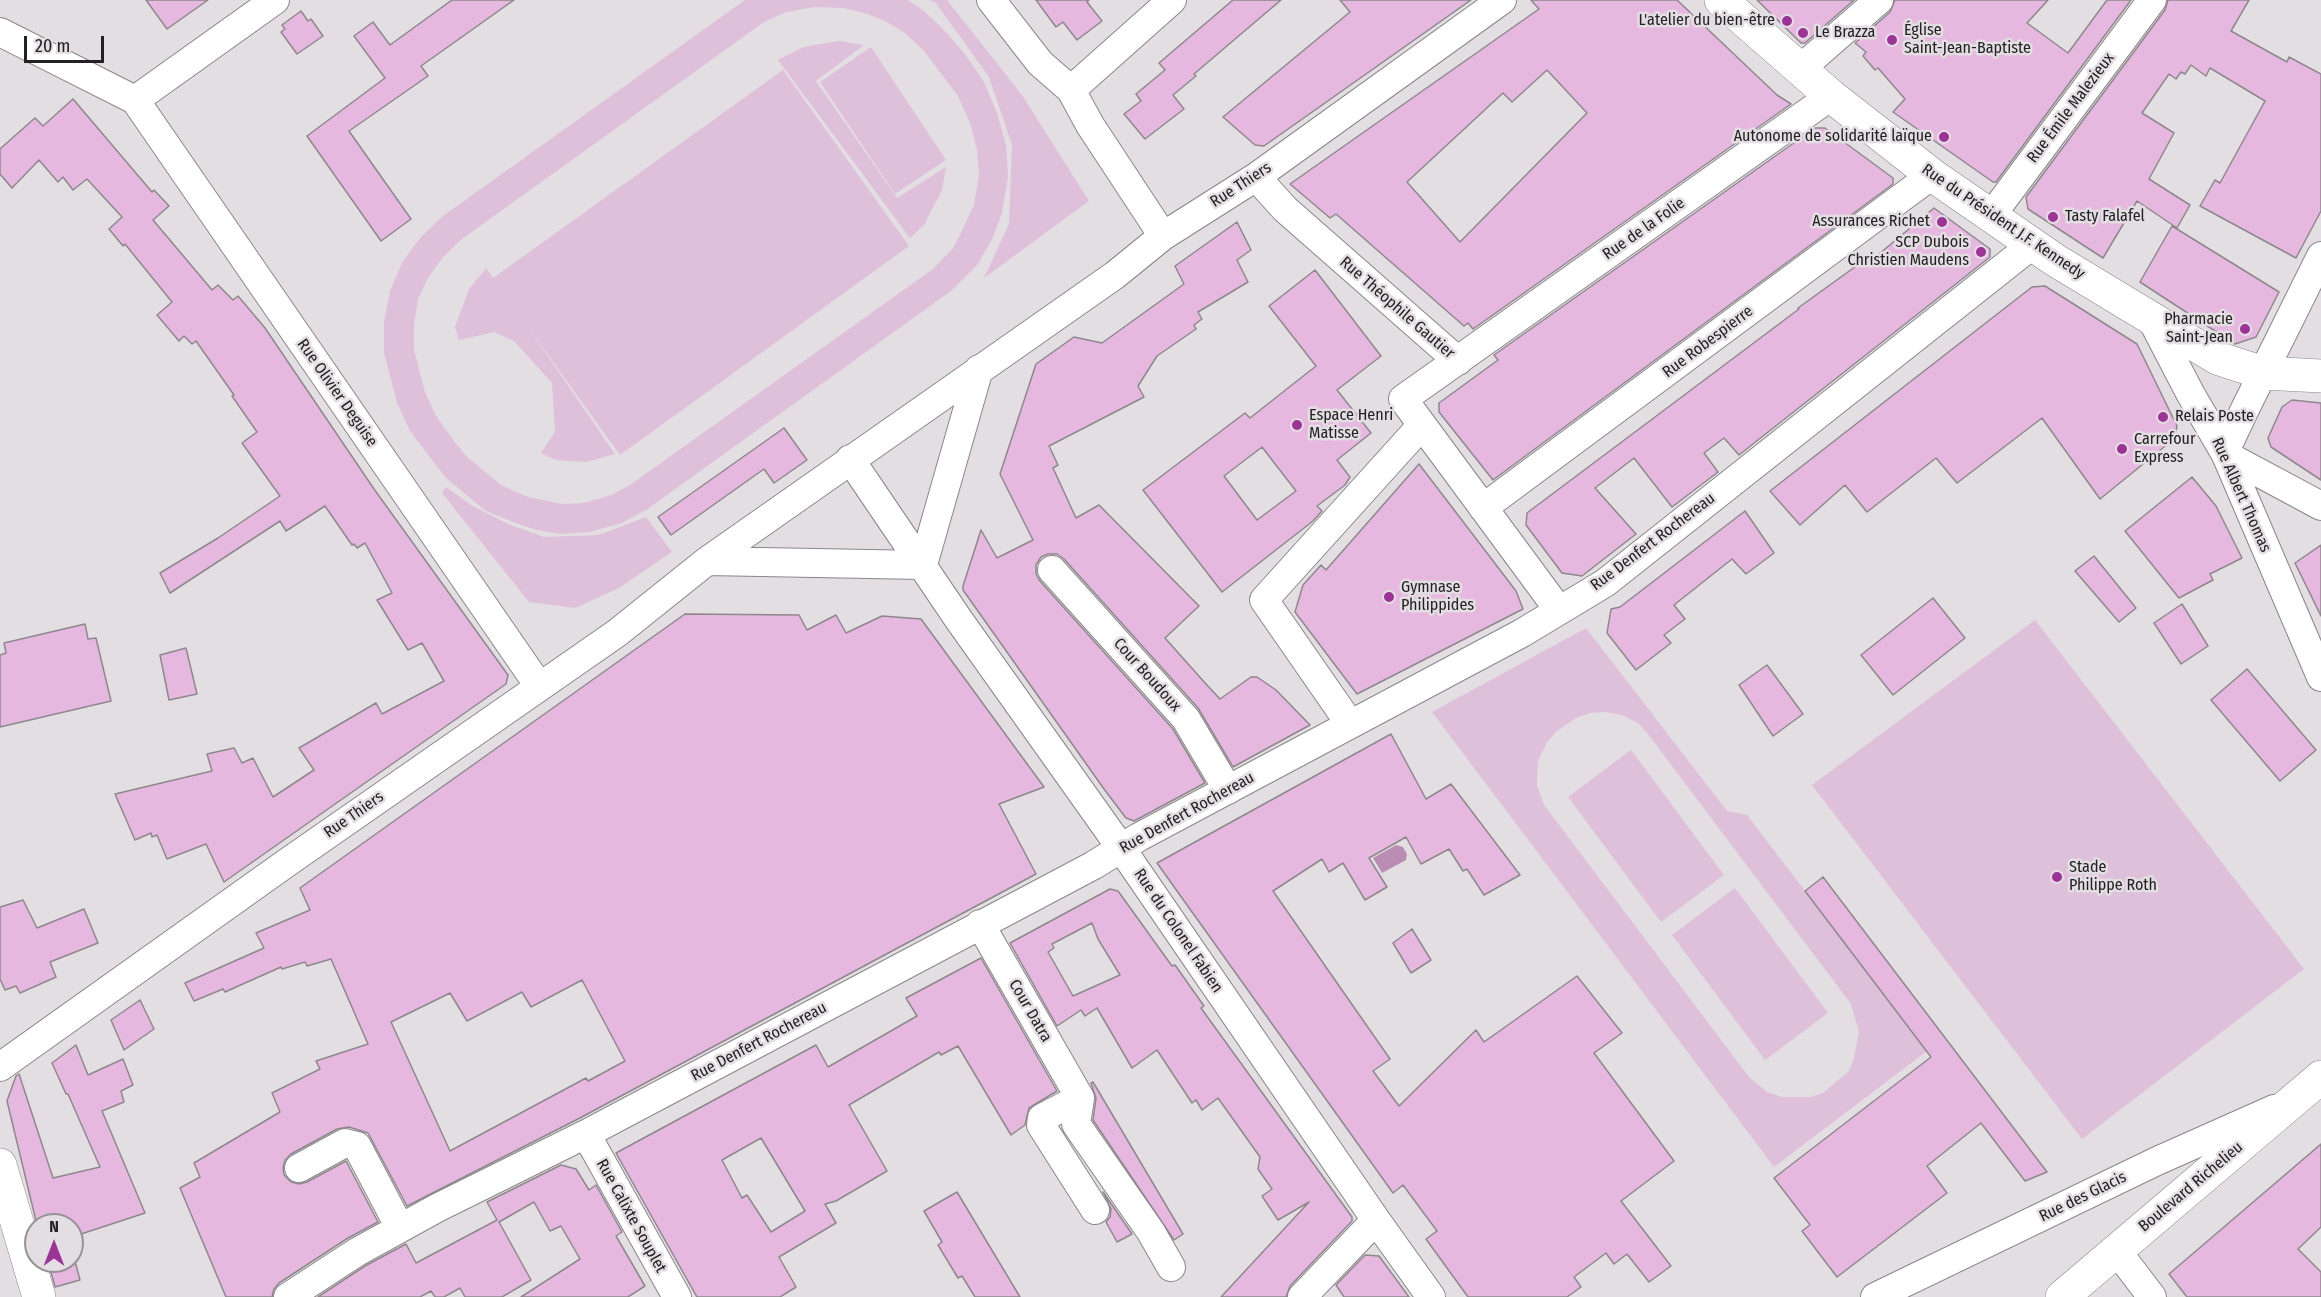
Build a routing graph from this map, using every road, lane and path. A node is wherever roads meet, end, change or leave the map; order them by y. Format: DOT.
graph roads {
  1 [pos="275,0"];
  2 [pos="991,0"];
  3 [pos="1172,0"];
  4 [pos="1502,0"];
  5 [pos="1720,0"];
  6 [pos="1879,0"];
  7 [pos="2152,0"];
  8 [pos="0,32"];
  9 [pos="1799,70"];
  10 [pos="1071,90"];
  11 [pos="1831,96"];
  12 [pos="135,100"];
  13 [pos="1932,175"];
  14 [pos="1256,177"];
  15 [pos="1991,216"];
  16 [pos="1163,236"];
  17 [pos="2032,244"];
  18 [pos="2321,256"];
  19 [pos="2151,318"];
  20 [pos="1458,361"];
  21 [pos="980,369"];
  22 [pos="2263,373"];
  23 [pos="2321,376"];
  24 [pos="1422,425"];
  25 [pos="2226,455"];
  26 [pos="850,459"];
  27 [pos="2321,506"];
  28 [pos="1483,508"];
  29 [pos="707,561"];
  30 [pos="923,565"];
  31 [pos="1052,570"];
  32 [pos="1558,609"];
  33 [pos="2321,677"];
  34 [pos="538,686"];
  35 [pos="1350,724"];
  36 [pos="1228,790"];
  37 [pos="1121,848"];
  38 [pos="980,924"];
  39 [pos="0,1066"];
  40 [pos="2321,1077"];
  41 [pos="1080,1098"];
  42 [pos="2292,1101"];
  43 [pos="586,1134"];
  44 [pos="0,1165"];
  45 [pos="299,1168"];
  46 [pos="1095,1210"];
  47 [pos="1376,1220"];
  48 [pos="400,1228"];
  49 [pos="2116,1251"];
  50 [pos="1172,1267"];
  51 [pos="39,1297"];
  52 [pos="288,1297"];
  53 [pos="677,1297"];
  54 [pos="1302,1297"];
  55 [pos="1431,1297"];
  56 [pos="1875,1297"];
  57 [pos="2062,1297"];
  58 [pos="2152,1297"];
  1 -- 12 [label="street"];
  2 -- 10 [label="street"];
  3 -- 10 [label="street"];
  4 -- 14 [label="street, Rue Thiers"];
  5 -- 9 [label="main road, Rue du Président J.F. Kennedy"];
  6 -- 9 [label="street"];
  7 -- 15 [label="street, Rue Émile Malezieux"];
  8 -- 12 [label="street"];
  9 -- 11 [label="main road, Rue du Président J.F. Kennedy"];
  10 -- 16 [label="street"];
  11 -- 13 [label="main road, Rue du Président J.F. Kennedy"];
  11 -- 20 [label="street, Rue de la Folie"];
  12 -- 34 [label="street, Rue Olivier Deguise"];
  13 -- 15 [label="main road, Rue du Président J.F. Kennedy"];
  13 -- 28 [label="street, Rue Robespierre"];
  14 -- 16 [label="street, Rue Thiers"];
  14 -- 20 [label="street, Rue Théophile Gautier"];
  15 -- 17 [label="main road, Rue du Président J.F. Kennedy"];
  16 -- 21 [label="street, Rue Thiers"];
  17 -- 19 [label="main road, Rue du Président J.F. Kennedy"];
  17 -- 32 [label="street, Rue Denfert Rochereau"];
  18 -- 22 [label="street"];
  19 -- 22 [label="main road, Rue du Président J.F. Kennedy"];
  19 -- 25 [label="street, Rue Albert Thomas"];
  20 -- 24 [label="street, Rue Théophile Gautier"];
  21 -- 26 [label="street, Rue Thiers"];
  21 -- 30 [label="street"];
  22 -- 23 [label="main road, Rue du Président J.F. Kennedy"];
  22 -- 25 [label="street"];
  24 -- 28 [label="street, Rue Théophile Gautier"];
  24 -- 35 [label="street"];
  25 -- 27 [label="street"];
  25 -- 33 [label="street, Rue Albert Thomas"];
  26 -- 29 [label="street, Rue Thiers"];
  26 -- 30 [label="street, Rue du Colonel Fabien"];
  28 -- 32 [label="street, Rue Théophile Gautier"];
  29 -- 30 [label="street"];
  29 -- 34 [label="street, Rue Thiers"];
  30 -- 37 [label="street, Rue du Colonel Fabien"];
  31 -- 36 [label="street, Cour Boudoux"];
  32 -- 35 [label="street, Rue Denfert Rochereau"];
  34 -- 39 [label="street, Rue Thiers"];
  35 -- 36 [label="street, Rue Denfert Rochereau"];
  36 -- 37 [label="street, Rue Denfert Rochereau"];
  37 -- 38 [label="street, Rue Denfert Rochereau"];
  37 -- 47 [label="street, Rue du Colonel Fabien"];
  38 -- 41 [label="street, Cour Datra"];
  38 -- 43 [label="street, Rue Denfert Rochereau"];
  40 -- 42 [label="main road, Boulevard Richelieu"];
  41 -- 46 [label="street"];
  41 -- 50 [label="street"];
  42 -- 49 [label="main road, Boulevard Richelieu"];
  42 -- 56 [label="street, Rue des Glacis"];
  43 -- 48 [label="street, Rue Denfert Rochereau"];
  43 -- 53 [label="street, Rue Calixte Souplet"];
  44 -- 51 [label="main road"];
  45 -- 48 [label="street"];
  47 -- 54 [label="street"];
  47 -- 55 [label="street, Rue du Colonel Fabien"];
  48 -- 52 [label="street, Rue Denfert Rochereau"];
  49 -- 57 [label="main road, Boulevard Richelieu"];
  49 -- 58 [label="street"];
}
